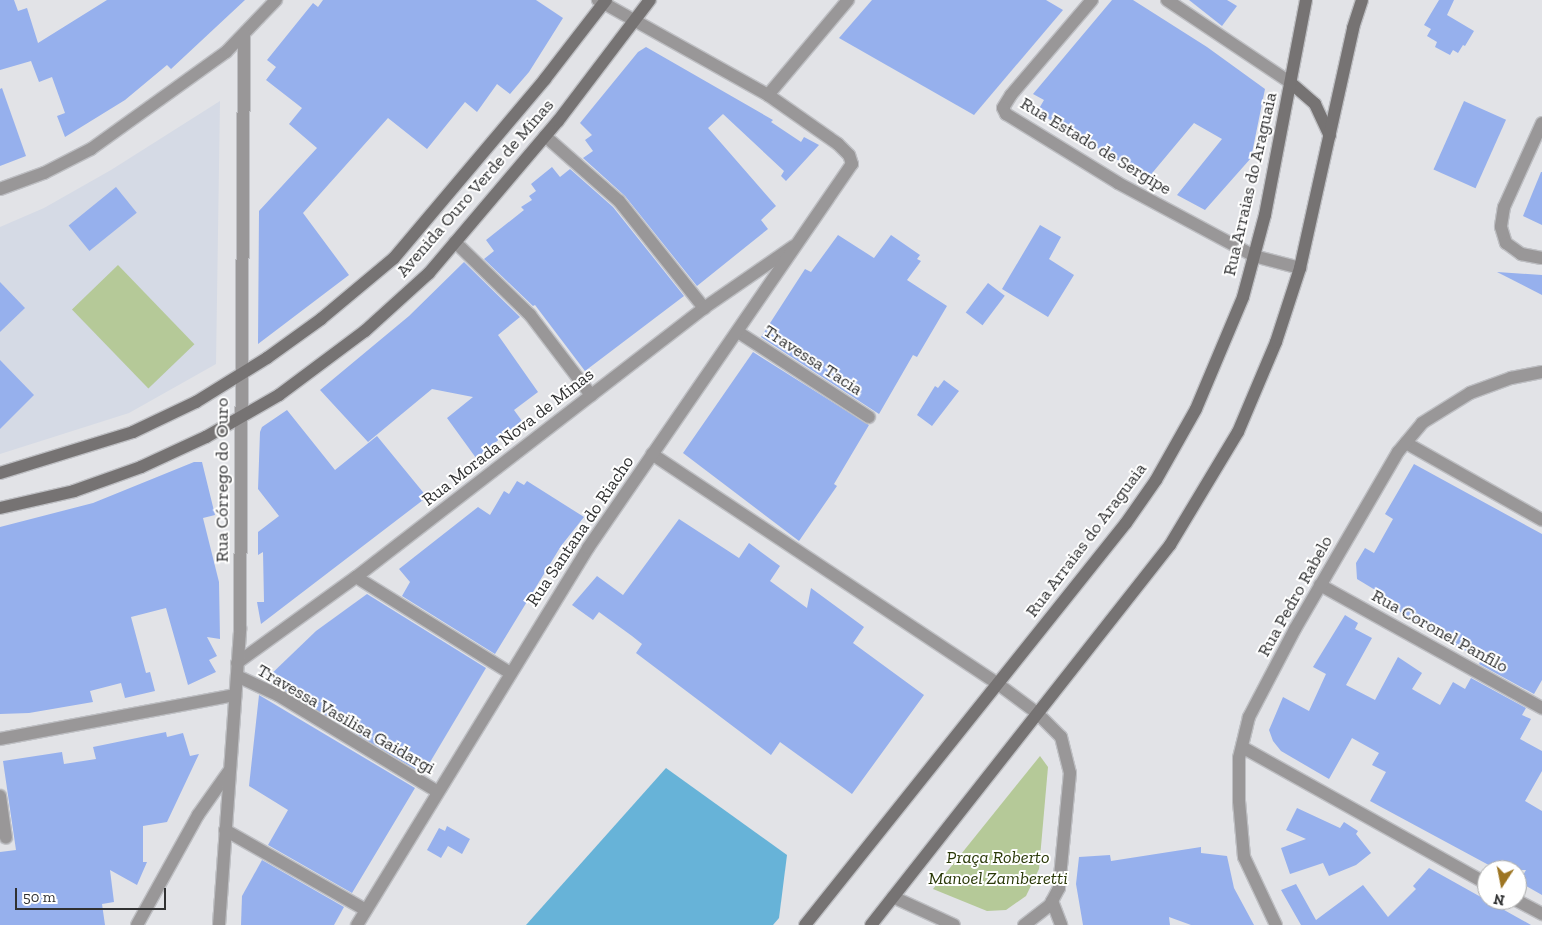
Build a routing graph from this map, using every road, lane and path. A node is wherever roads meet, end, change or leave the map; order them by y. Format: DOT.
graph roads {
  1 [pos="276,0"];
  2 [pos="650,0"];
  3 [pos="848,0"];
  4 [pos="1092,0"];
  5 [pos="1167,0"];
  6 [pos="1306,0"];
  7 [pos="1362,0"];
  8 [pos="602,1"];
  9 [pos="635,21"];
  10 [pos="244,34"];
  11 [pos="1290,84"];
  12 [pos="768,95"];
  13 [pos="1542,123"];
  14 [pos="545,136"];
  15 [pos="1330,136"];
  16 [pos="0,189"];
  17 [pos="802,241"];
  18 [pos="455,242"];
  19 [pos="1254,256"];
  20 [pos="1542,258"];
  21 [pos="1300,268"];
  22 [pos="704,308"];
  23 [pos="738,332"];
  24 [pos="1542,372"];
  25 [pos="240,374"];
  26 [pos="592,395"];
  27 [pos="240,417"];
  28 [pos="869,418"];
  29 [pos="1406,443"];
  30 [pos="652,454"];
  31 [pos="0,473"];
  32 [pos="0,508"];
  33 [pos="1542,520"];
  34 [pos="356,577"];
  35 [pos="1320,585"];
  36 [pos="237,663"];
  37 [pos="510,673"];
  38 [pos="237,676"];
  39 [pos="998,684"];
  40 [pos="235,695"];
  41 [pos="1542,708"];
  42 [pos="1037,713"];
  43 [pos="0,739"];
  44 [pos="1242,747"];
  45 [pos="229,771"];
  46 [pos="438,792"];
  47 [pos="0,796"];
  48 [pos="225,830"];
  49 [pos="6,838"];
  50 [pos="1477,878"];
  51 [pos="893,897"];
  52 [pos="1052,901"];
  53 [pos="1527,906"];
  54 [pos="366,910"];
  55 [pos="1542,914"];
  56 [pos="138,925"];
  57 [pos="219,925"];
  58 [pos="357,925"];
  59 [pos="805,925"];
  60 [pos="871,925"];
  61 [pos="954,925"];
  62 [pos="1024,925"];
  63 [pos="1061,925"];
  64 [pos="1276,925"];
  1 -- 10 [label="street"];
  2 -- 9 [label="main road, Avenida Ouro Verde de Minas"];
  3 -- 12 [label="street"];
  4 -- 19 [label="street, Rua Estado de Sergipe"];
  5 -- 11 [label="street"];
  6 -- 11 [label="main road, Rua Arraias do Araguaia"];
  7 -- 15 [label="main road"];
  8 -- 9 [label="street"];
  8 -- 25 [label="main road, Avenida Ouro Verde de Minas"];
  9 -- 12 [label="street"];
  9 -- 14 [label="main road, Avenida Ouro Verde de Minas"];
  10 -- 16 [label="street"];
  10 -- 25 [label="street, Rua Córrego do Ouro"];
  11 -- 15 [label="main road"];
  11 -- 19 [label="main road, Rua Arraias do Araguaia"];
  12 -- 17 [label="street, Rua Santana do Riacho"];
  13 -- 20 [label="street"];
  14 -- 18 [label="main road, Avenida Ouro Verde de Minas"];
  14 -- 22 [label="street"];
  15 -- 21 [label="main road"];
  17 -- 22 [label="street, Rua Morada Nova de Minas"];
  17 -- 23 [label="street, Rua Santana do Riacho"];
  18 -- 26 [label="street"];
  18 -- 27 [label="main road, Avenida Ouro Verde de Minas"];
  19 -- 21 [label="street, Rua Estado de Sergipe"];
  19 -- 39 [label="main road, Rua Arraias do Araguaia"];
  21 -- 42 [label="main road"];
  22 -- 26 [label="street, Rua Morada Nova de Minas"];
  23 -- 28 [label="street, Travessa Tacia"];
  23 -- 30 [label="street, Rua Santana do Riacho"];
  24 -- 29 [label="street, Rua Pedro Rabelo"];
  25 -- 27 [label="street, Rua Córrego do Ouro"];
  25 -- 31 [label="main road, Avenida Ouro Verde de Minas"];
  26 -- 34 [label="street, Rua Morada Nova de Minas"];
  27 -- 32 [label="main road, Avenida Ouro Verde de Minas"];
  27 -- 36 [label="street, Rua Córrego do Ouro"];
  29 -- 33 [label="street"];
  29 -- 35 [label="street, Rua Pedro Rabelo"];
  30 -- 37 [label="street, Rua Santana do Riacho"];
  30 -- 39 [label="street"];
  34 -- 36 [label="street, Rua Morada Nova de Minas"];
  34 -- 37 [label="street"];
  35 -- 41 [label="street, Rua Coronel Panfilo"];
  35 -- 44 [label="street, Rua Pedro Rabelo"];
  36 -- 38 [label="street, Rua Córrego do Ouro"];
  37 -- 46 [label="street, Rua Santana do Riacho"];
  38 -- 40 [label="street, Rua Córrego do Ouro"];
  38 -- 46 [label="street, Travessa Vasilisa Gaidargi"];
  39 -- 42 [label="street"];
  39 -- 59 [label="main road, Rua Arraias do Araguaia"];
  40 -- 43 [label="street"];
  40 -- 45 [label="street, Rua Córrego do Ouro"];
  42 -- 51 [label="main road"];
  42 -- 52 [label="street"];
  44 -- 50 [label="street"];
  44 -- 64 [label="street, Rua Pedro Rabelo"];
  45 -- 48 [label="street, Rua Córrego do Ouro"];
  45 -- 56 [label="street"];
  46 -- 54 [label="street, Rua Santana do Riacho"];
  47 -- 49 [label="street"];
  48 -- 54 [label="street"];
  48 -- 57 [label="street, Rua Córrego do Ouro"];
  51 -- 60 [label="main road"];
  51 -- 61 [label="street"];
  52 -- 62 [label="street"];
  52 -- 63 [label="street"];
  53 -- 55 [label="street"];
  54 -- 58 [label="street, Rua Santana do Riacho"];
}
